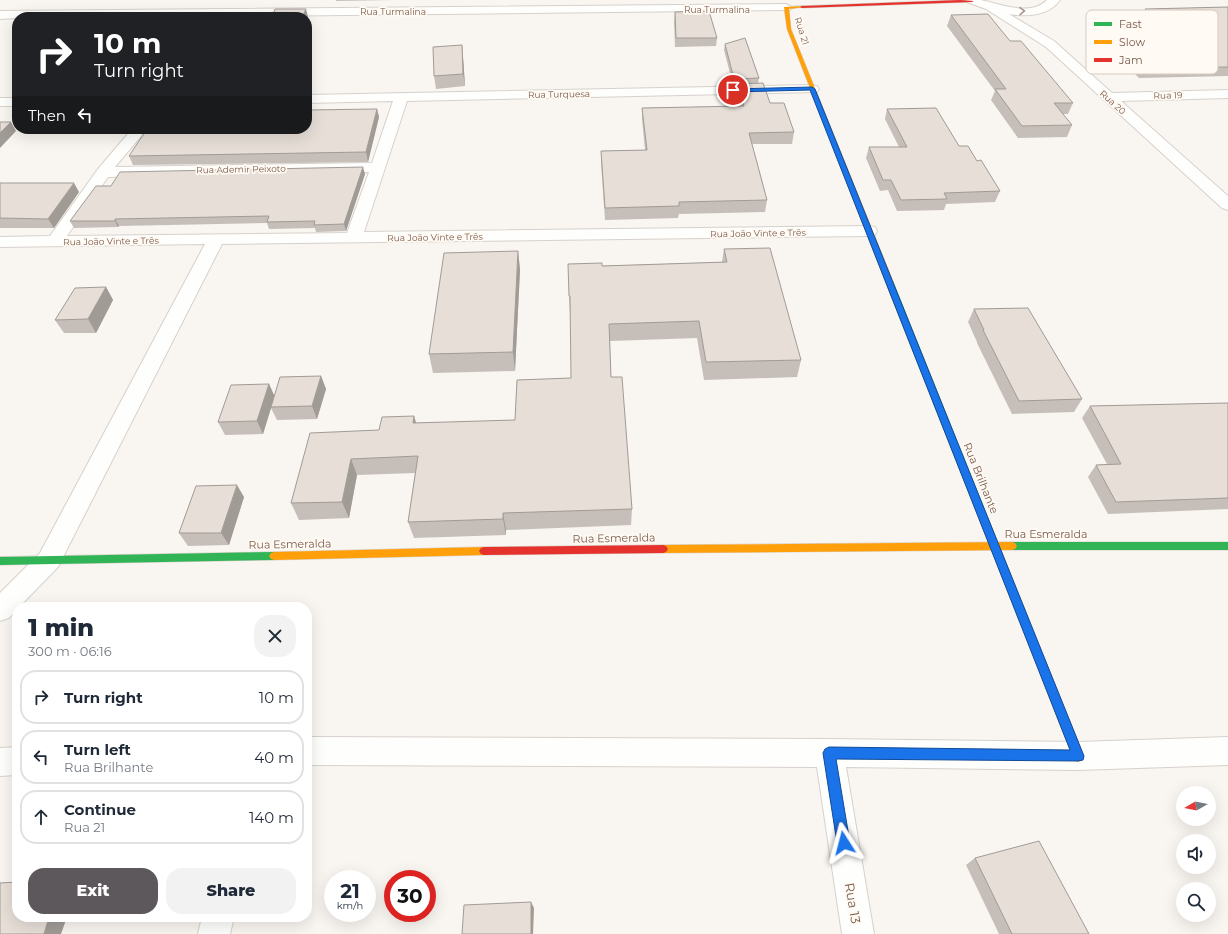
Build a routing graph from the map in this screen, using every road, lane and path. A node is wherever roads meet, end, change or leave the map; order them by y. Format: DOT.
graph roads {
  1 [pos="320,0"];
  2 [pos="971,0"];
  3 [pos="1050,4"];
  4 [pos="786,8"];
  5 [pos="991,8"];
  6 [pos="312,12"];
  7 [pos="316,12"];
  8 [pos="0,15"];
  9 [pos="12,15"];
  10 [pos="312,20"];
  11 [pos="1050,44"];
  12 [pos="812,89"];
  13 [pos="1228,94"];
  14 [pos="1108,97"];
  15 [pos="401,98"];
  16 [pos="312,99"];
  17 [pos="0,102"];
  18 [pos="12,102"];
  19 [pos="136,134"];
  20 [pos="378,166"];
  21 [pos="103,172"];
  22 [pos="1228,205"];
  23 [pos="869,232"];
  24 [pos="354,238"];
  25 [pos="216,239"];
  26 [pos="0,242"];
  27 [pos="54,242"];
  28 [pos="996,546"];
  29 [pos="1228,546"];
  30 [pos="49,560"];
  31 [pos="0,561"];
  32 [pos="0,610"];
  33 [pos="312,751"];
  34 [pos="1228,752"];
  35 [pos="829,753"];
  36 [pos="1078,756"];
  37 [pos="12,761"];
  38 [pos="0,762"];
  39 [pos="217,922"];
  40 [pos="214,934"];
  41 [pos="858,934"];
  1 -- 7 [label="street"];
  2 -- 4 [label="street, Rua 21"];
  2 -- 5 [label="street"];
  5 -- 3 [label="street, one-way"];
  3 -- 11 [label="street"];
  4 -- 7 [label="street, Rua Turmalina"];
  4 -- 12 [label="street, Rua 21"];
  5 -- 11 [label="street, Rua 20"];
  6 -- 7 [label="street, Rua Turmalina"];
  7 -- 10 [label="street"];
  8 -- 9 [label="street, Rua Turmalina"];
  11 -- 14 [label="street, Rua 20"];
  12 -- 15 [label="street, Rua Turquesa"];
  12 -- 23 [label="street, Rua 21"];
  13 -- 14 [label="street, Rua 19"];
  14 -- 22 [label="street, Rua 20"];
  15 -- 16 [label="street, Rua Turquesa"];
  15 -- 20 [label="street"];
  17 -- 18 [label="street"];
  19 -- 21 [label="street"];
  20 -- 21 [label="street, Rua Ademir Peixoto"];
  20 -- 24 [label="street"];
  21 -- 27 [label="street"];
  23 -- 24 [label="street, Rua João Vinte e Três"];
  23 -- 28 [label="street, Rua Brilhante"];
  24 -- 25 [label="street, Rua João Vinte e Três"];
  25 -- 27 [label="street, Rua João Vinte e Três"];
  25 -- 30 [label="street"];
  26 -- 27 [label="street, Rua João Vinte e Três"];
  28 -- 29 [label="street, Rua Esmeralda"];
  28 -- 30 [label="street, Rua Esmeralda"];
  28 -- 36 [label="street, Rua Brilhante"];
  30 -- 31 [label="street, Rua Esmeralda"];
  30 -- 32 [label="street"];
  33 -- 35 [label="street"];
  34 -- 36 [label="street"];
  35 -- 36 [label="street"];
  35 -- 41 [label="street, Rua 13"];
  37 -- 38 [label="street"];
  39 -- 40 [label="street"];
}
